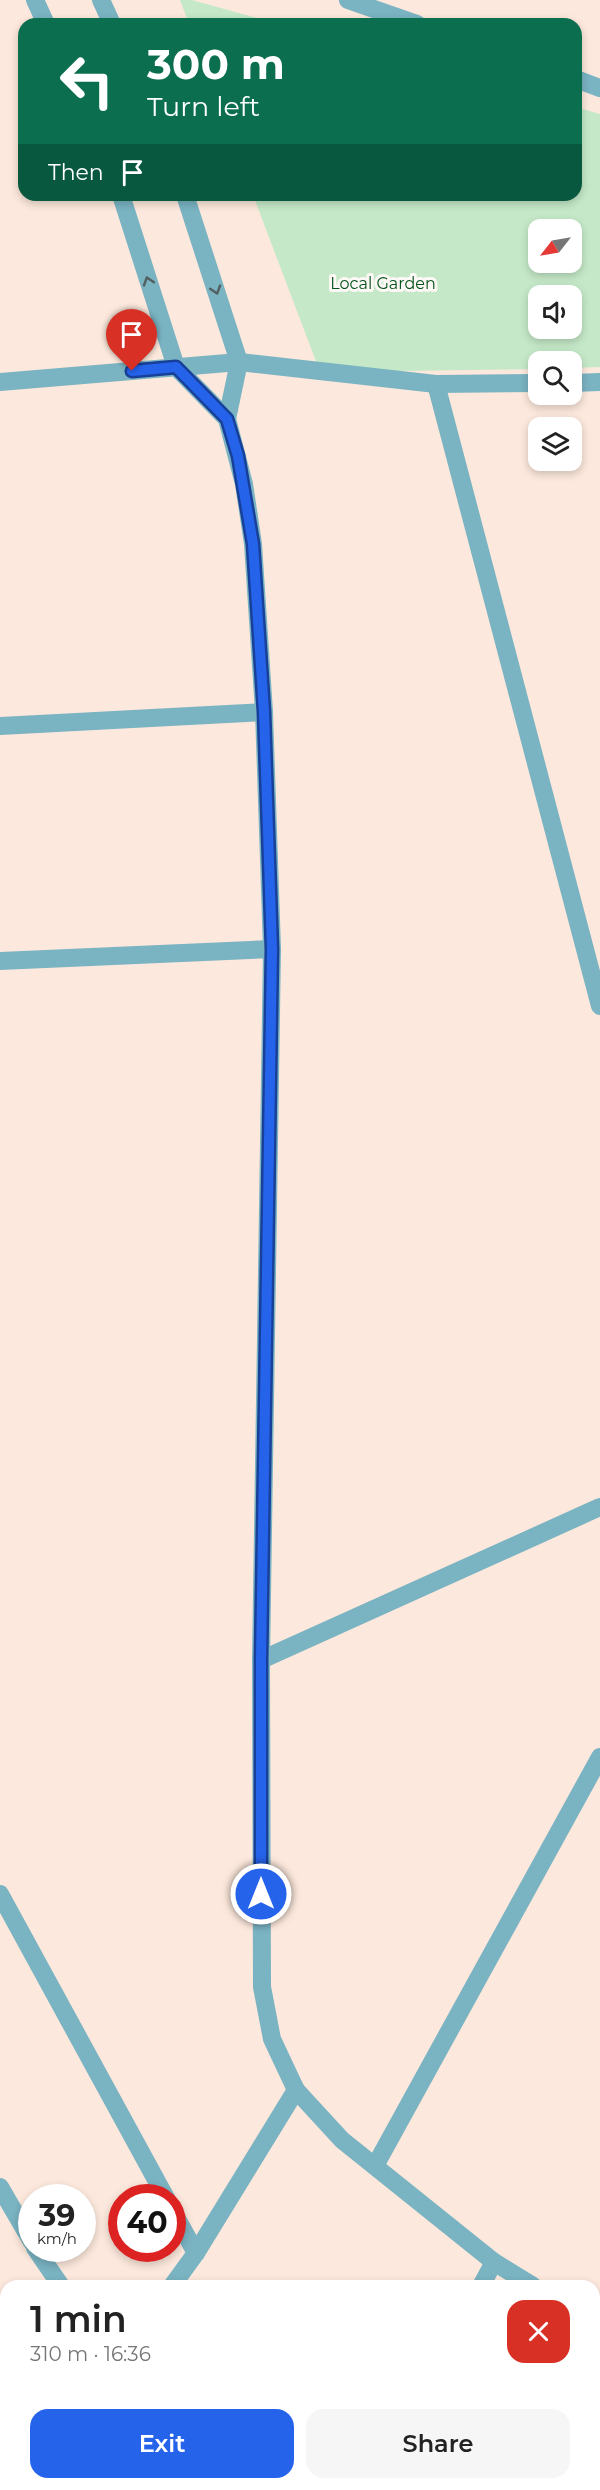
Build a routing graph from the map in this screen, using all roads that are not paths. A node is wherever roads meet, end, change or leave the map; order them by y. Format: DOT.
graph roads {
  1 [pos="35,0"];
  2 [pos="101,0"];
  3 [pos="348,0"];
  4 [pos="43,18"];
  5 [pos="109,18"];
  6 [pos="400,18"];
  7 [pos="582,81"];
  8 [pos="600,88"];
  9 [pos="123,201"];
  10 [pos="186,201"];
  11 [pos="239,362"];
  12 [pos="176,367"];
  13 [pos="0,382"];
  14 [pos="600,382"];
  15 [pos="528,383"];
  16 [pos="582,383"];
  17 [pos="436,384"];
  18 [pos="227,419"];
  19 [pos="264,712"];
  20 [pos="0,726"];
  21 [pos="272,949"];
  22 [pos="0,961"];
  23 [pos="600,1006"];
  24 [pos="600,1507"];
  25 [pos="261,1660"];
  26 [pos="600,1757"];
  27 [pos="0,1894"];
  28 [pos="296,2090"];
  29 [pos="375,2166"];
  30 [pos="158,2184"];
  31 [pos="0,2187"];
  32 [pos="18,2218"];
  33 [pos="186,2235"];
  34 [pos="196,2253"];
  35 [pos="45,2262"];
  36 [pos="494,2262"];
  37 [pos="57,2280"];
  38 [pos="176,2280"];
  39 [pos="484,2280"];
  40 [pos="523,2280"];
  1 -- 4 [label="street"];
  2 -- 5 [label="street"];
  3 -- 6 [label="street"];
  7 -- 8 [label="street"];
  12 -- 9 [label="street, one-way"];
  10 -- 11 [label="street, one-way"];
  11 -- 12 [label="street"];
  11 -- 17 [label="street"];
  11 -- 18 [label="street"];
  12 -- 13 [label="street"];
  12 -- 18 [label="street"];
  14 -- 16 [label="street"];
  15 -- 17 [label="street"];
  17 -- 23 [label="street"];
  18 -- 19 [label="street"];
  19 -- 20 [label="street"];
  19 -- 21 [label="street"];
  21 -- 22 [label="street"];
  21 -- 25 [label="street"];
  24 -- 25 [label="street"];
  25 -- 28 [label="street"];
  26 -- 29 [label="street"];
  27 -- 30 [label="street"];
  28 -- 29 [label="street"];
  28 -- 34 [label="street"];
  29 -- 36 [label="street"];
  31 -- 32 [label="street"];
  33 -- 34 [label="street"];
  34 -- 38 [label="street"];
  35 -- 37 [label="street"];
  36 -- 39 [label="street"];
  36 -- 40 [label="street"];
}
